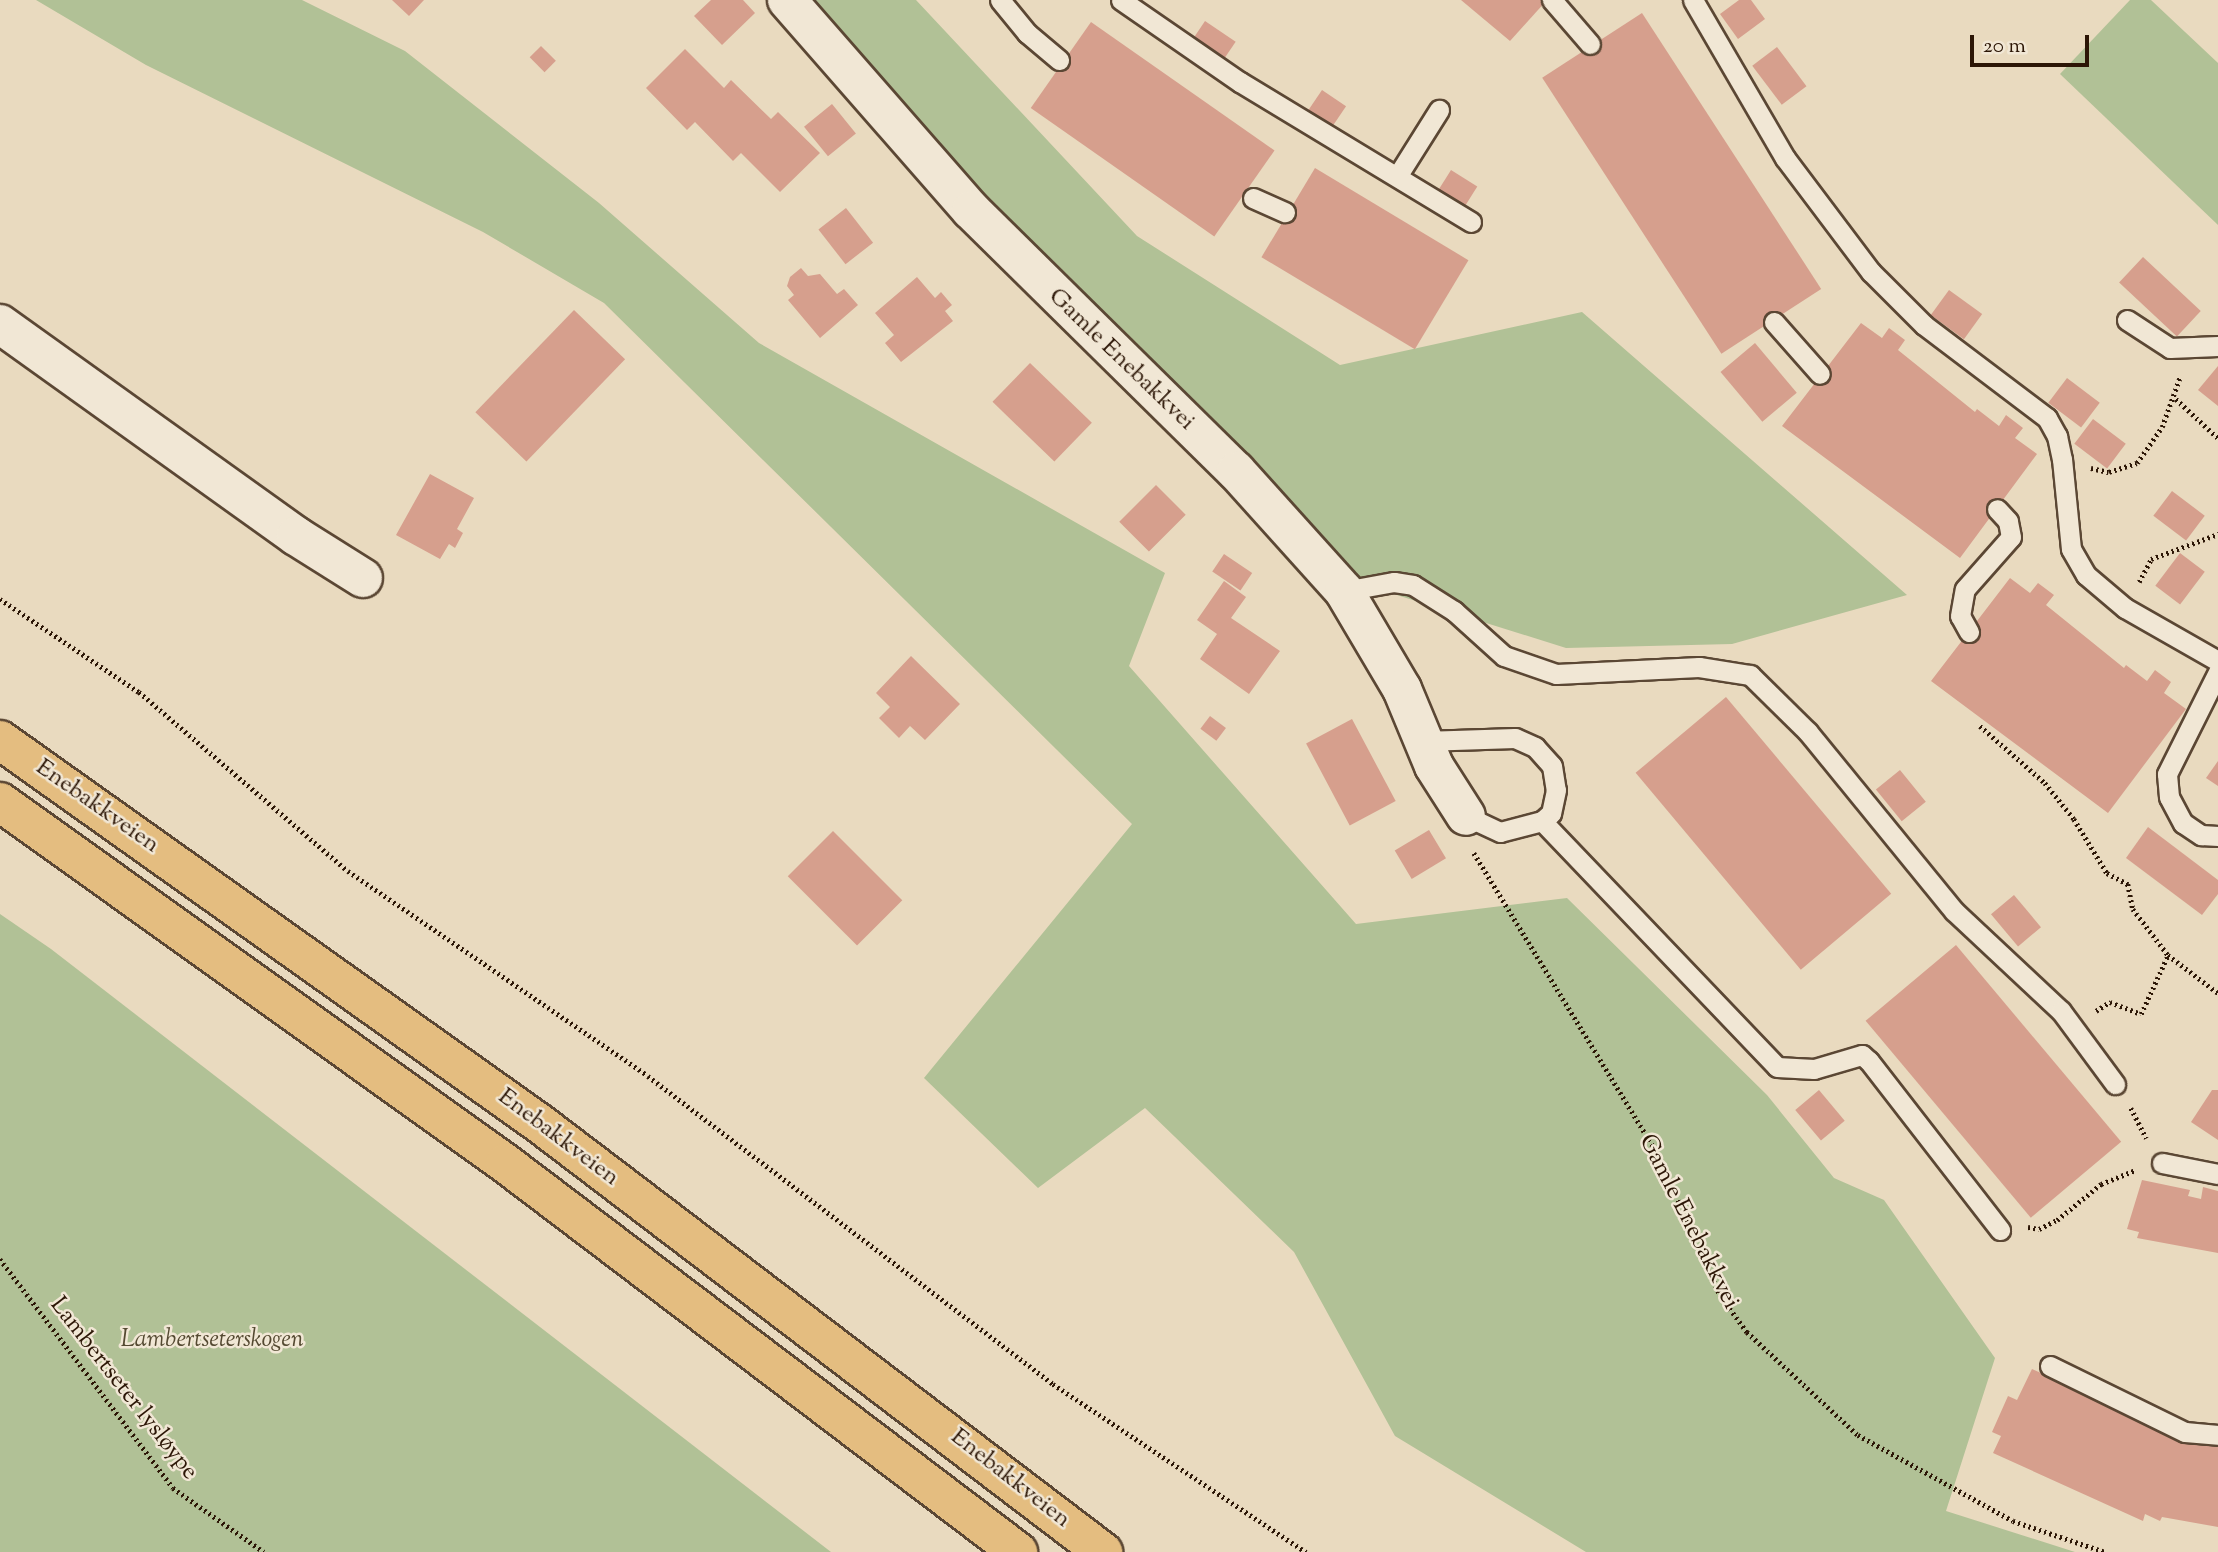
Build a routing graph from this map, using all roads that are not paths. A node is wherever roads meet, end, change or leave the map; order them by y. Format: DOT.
graph roads {
  1 [pos="787,0"];
  2 [pos="1000,0"];
  3 [pos="1121,0"];
  4 [pos="1552,0"];
  5 [pos="1693,0"];
  6 [pos="1590,44"];
  7 [pos="1059,60"];
  8 [pos="1438,110"];
  9 [pos="1398,175"];
  10 [pos="1253,198"];
  11 [pos="1285,212"];
  12 [pos="1472,222"];
  13 [pos="2127,320"];
  14 [pos="1774,322"];
  15 [pos="0,324"];
  16 [pos="2218,346"];
  17 [pos="1820,374"];
  18 [pos="1997,509"];
  19 [pos="363,578"];
  20 [pos="1344,591"];
  21 [pos="1969,632"];
  22 [pos="2218,661"];
  23 [pos="2218,673"];
  24 [pos="0,740"];
  25 [pos="1423,741"];
  26 [pos="0,802"];
  27 [pos="1466,816"];
  28 [pos="1542,821"];
  29 [pos="2218,836"];
  30 [pos="2115,1084"];
  31 [pos="2162,1163"];
  32 [pos="2218,1174"];
  33 [pos="2000,1230"];
  34 [pos="2050,1366"];
  35 [pos="2218,1436"];
  36 [pos="1018,1552"];
  37 [pos="1104,1552"];
  1 -- 20 [label="street, Gamle Enebakkvei"];
  2 -- 7 [label="lane"];
  3 -- 9 [label="lane"];
  4 -- 6 [label="lane"];
  5 -- 22 [label="lane"];
  8 -- 9 [label="lane"];
  9 -- 12 [label="lane"];
  10 -- 11 [label="lane"];
  13 -- 16 [label="lane"];
  14 -- 17 [label="lane"];
  15 -- 19 [label="street"];
  18 -- 21 [label="lane"];
  20 -- 25 [label="street, Gamle Enebakkvei"];
  20 -- 30 [label="lane"];
  23 -- 29 [label="lane"];
  24 -- 37 [label="highway, Enebakkveien"];
  25 -- 27 [label="street, Gamle Enebakkvei"];
  25 -- 28 [label="lane"];
  26 -- 36 [label="highway, Enebakkveien"];
  27 -- 28 [label="lane"];
  28 -- 33 [label="lane"];
  31 -- 32 [label="lane"];
  34 -- 35 [label="lane"];
}
